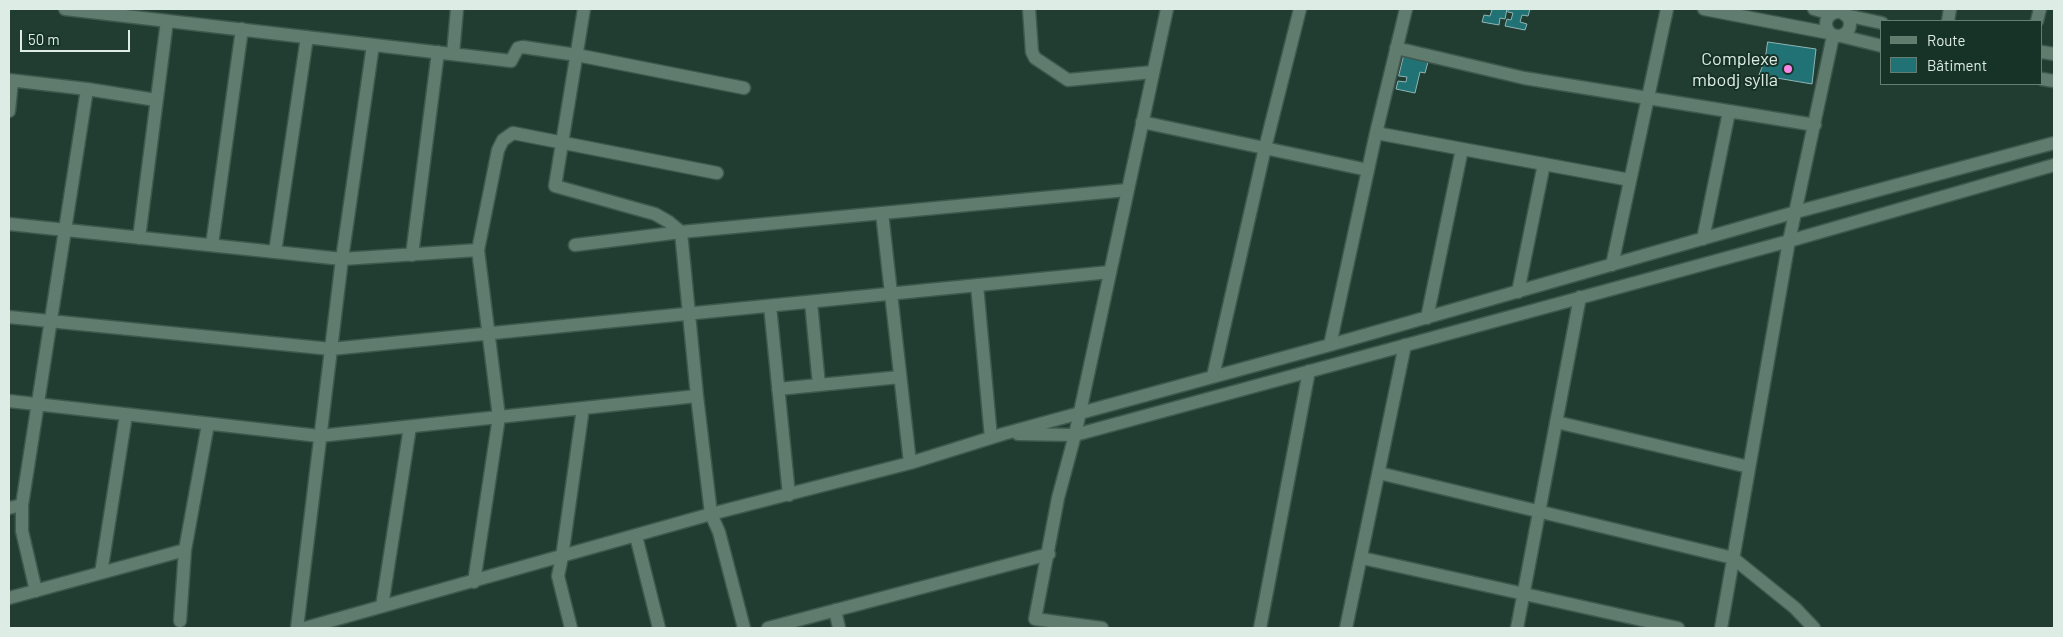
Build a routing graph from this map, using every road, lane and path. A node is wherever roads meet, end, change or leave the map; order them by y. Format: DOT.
graph roads {
  1 [pos="65,9"];
  2 [pos="457,9"];
  3 [pos="584,9"];
  4 [pos="1029,9"];
  5 [pos="1167,9"];
  6 [pos="1300,9"];
  7 [pos="1406,9"];
  8 [pos="1667,9"];
  9 [pos="1704,9"];
  10 [pos="1814,9"];
  11 [pos="1838,12"];
  12 [pos="173,17"];
  13 [pos="1880,22"];
  14 [pos="242,29"];
  15 [pos="1835,35"];
  16 [pos="307,37"];
  17 [pos="373,46"];
  18 [pos="1880,46"];
  19 [pos="1396,48"];
  20 [pos="438,52"];
  21 [pos="453,54"];
  22 [pos="576,55"];
  23 [pos="1153,72"];
  24 [pos="10,81"];
  25 [pos="744,88"];
  26 [pos="87,89"];
  27 [pos="1647,98"];
  28 [pos="156,100"];
  29 [pos="9,110"];
  30 [pos="1729,112"];
  31 [pos="1142,122"];
  32 [pos="1815,125"];
  33 [pos="1376,133"];
  34 [pos="562,142"];
  35 [pos="2054,144"];
  36 [pos="1265,148"];
  37 [pos="1462,149"];
  38 [pos="1544,164"];
  39 [pos="2054,165"];
  40 [pos="1368,170"];
  41 [pos="717,173"];
  42 [pos="1630,180"];
  43 [pos="1127,190"];
  44 [pos="1796,212"];
  45 [pos="882,213"];
  46 [pos="9,224"];
  47 [pos="65,230"];
  48 [pos="681,232"];
  49 [pos="139,238"];
  50 [pos="1703,239"];
  51 [pos="1789,241"];
  52 [pos="212,245"];
  53 [pos="575,245"];
  54 [pos="478,250"];
  55 [pos="275,252"];
  56 [pos="412,254"];
  57 [pos="342,259"];
  58 [pos="1612,265"];
  59 [pos="1110,272"];
  60 [pos="977,285"];
  61 [pos="1518,292"];
  62 [pos="891,294"];
  63 [pos="1580,298"];
  64 [pos="811,302"];
  65 [pos="770,306"];
  66 [pos="689,314"];
  67 [pos="9,317"];
  68 [pos="1427,318"];
  69 [pos="51,321"];
  70 [pos="490,333"];
  71 [pos="1330,345"];
  72 [pos="1405,345"];
  73 [pos="330,349"];
  74 [pos="1309,371"];
  75 [pos="1213,376"];
  76 [pos="900,378"];
  77 [pos="819,385"];
  78 [pos="778,389"];
  79 [pos="697,396"];
  80 [pos="9,401"];
  81 [pos="38,405"];
  82 [pos="584,408"];
  83 [pos="1080,413"];
  84 [pos="126,415"];
  85 [pos="499,417"];
  86 [pos="1556,422"];
  87 [pos="208,424"];
  88 [pos="410,426"];
  89 [pos="1075,435"];
  90 [pos="319,436"];
  91 [pos="997,436"];
  92 [pos="910,463"];
  93 [pos="1749,467"];
  94 [pos="1379,473"];
  95 [pos="789,496"];
  96 [pos="22,505"];
  97 [pos="9,508"];
  98 [pos="1539,510"];
  99 [pos="711,514"];
  100 [pos="636,536"];
  101 [pos="185,550"];
  102 [pos="1049,554"];
  103 [pos="562,557"];
  104 [pos="1362,558"];
  105 [pos="1733,558"];
  106 [pos="101,573"];
  107 [pos="474,582"];
  108 [pos="36,591"];
  109 [pos="1522,594"];
  110 [pos="9,598"];
  111 [pos="382,606"];
  112 [pos="835,610"];
  113 [pos="180,621"];
  114 [pos="1034,624"];
  115 [pos="296,628"];
  116 [pos="305,628"];
  117 [pos="571,628"];
  118 [pos="659,628"];
  119 [pos="744,628"];
  120 [pos="768,628"];
  121 [pos="839,628"];
  122 [pos="1102,628"];
  123 [pos="1260,628"];
  124 [pos="1346,628"];
  125 [pos="1517,628"];
  126 [pos="1678,628"];
  127 [pos="1721,628"];
  128 [pos="1814,628"];
  1 -- 12 [label="street"];
  2 -- 21 [label="street"];
  3 -- 22 [label="street"];
  4 -- 23 [label="street"];
  5 -- 23 [label="street"];
  6 -- 36 [label="street"];
  7 -- 19 [label="street"];
  8 -- 27 [label="street"];
  9 -- 15 [label="street"];
  10 -- 11 [label="street"];
  11 -- 13 [label="street"];
  11 -- 15 [label="street"];
  11 -- 15 [label="street"];
  12 -- 14 [label="street"];
  12 -- 28 [label="street"];
  14 -- 16 [label="street"];
  14 -- 52 [label="street"];
  15 -- 18 [label="street"];
  15 -- 32 [label="street"];
  16 -- 17 [label="street"];
  16 -- 55 [label="street"];
  17 -- 20 [label="street"];
  17 -- 57 [label="street"];
  19 -- 27 [label="street"];
  19 -- 33 [label="street"];
  20 -- 21 [label="street"];
  20 -- 56 [label="street"];
  21 -- 22 [label="street"];
  22 -- 25 [label="street"];
  22 -- 34 [label="street"];
  23 -- 31 [label="street"];
  24 -- 26 [label="street"];
  24 -- 29 [label="street"];
  26 -- 28 [label="street"];
  26 -- 47 [label="street"];
  27 -- 30 [label="street"];
  27 -- 42 [label="street"];
  28 -- 49 [label="street"];
  30 -- 32 [label="street"];
  30 -- 50 [label="street"];
  31 -- 36 [label="street"];
  31 -- 43 [label="street"];
  32 -- 44 [label="street"];
  33 -- 37 [label="street"];
  33 -- 40 [label="street"];
  34 -- 41 [label="street"];
  34 -- 48 [label="street"];
  34 -- 54 [label="street"];
  35 -- 44 [label="street"];
  36 -- 40 [label="street"];
  36 -- 75 [label="street"];
  37 -- 38 [label="street"];
  37 -- 68 [label="street"];
  38 -- 42 [label="street"];
  38 -- 61 [label="street"];
  39 -- 51 [label="street"];
  40 -- 71 [label="street"];
  42 -- 58 [label="street"];
  43 -- 45 [label="street"];
  43 -- 59 [label="street"];
  44 -- 50 [label="street"];
  44 -- 51 [label="street"];
  45 -- 48 [label="street"];
  45 -- 62 [label="street"];
  46 -- 47 [label="street"];
  47 -- 49 [label="street"];
  47 -- 69 [label="street"];
  48 -- 53 [label="street"];
  48 -- 66 [label="street"];
  49 -- 52 [label="street"];
  50 -- 58 [label="street"];
  51 -- 63 [label="street"];
  51 -- 93 [label="street"];
  52 -- 55 [label="street"];
  54 -- 56 [label="street"];
  54 -- 70 [label="street"];
  55 -- 57 [label="street"];
  56 -- 57 [label="street"];
  57 -- 73 [label="street"];
  58 -- 61 [label="street"];
  59 -- 60 [label="street"];
  59 -- 83 [label="street"];
  60 -- 62 [label="street"];
  60 -- 91 [label="street"];
  61 -- 68 [label="street"];
  62 -- 64 [label="street"];
  62 -- 76 [label="street"];
  63 -- 72 [label="street"];
  63 -- 86 [label="street"];
  64 -- 65 [label="street"];
  64 -- 77 [label="street"];
  65 -- 66 [label="street"];
  65 -- 78 [label="street"];
  66 -- 70 [label="street"];
  66 -- 79 [label="street"];
  67 -- 69 [label="street"];
  68 -- 71 [label="street"];
  69 -- 73 [label="street"];
  69 -- 81 [label="street"];
  70 -- 73 [label="street"];
  70 -- 85 [label="street"];
  71 -- 75 [label="street"];
  72 -- 74 [label="street"];
  72 -- 94 [label="street"];
  73 -- 90 [label="street"];
  74 -- 89 [label="street"];
  74 -- 123 [label="street"];
  75 -- 83 [label="street"];
  76 -- 77 [label="street"];
  76 -- 92 [label="street"];
  77 -- 78 [label="street"];
  78 -- 95 [label="street"];
  79 -- 82 [label="street"];
  79 -- 99 [label="street"];
  80 -- 81 [label="street"];
  81 -- 84 [label="street"];
  81 -- 96 [label="street"];
  82 -- 85 [label="street"];
  82 -- 103 [label="street"];
  83 -- 89 [label="street"];
  83 -- 91 [label="street"];
  84 -- 87 [label="street"];
  84 -- 106 [label="street"];
  85 -- 88 [label="street"];
  85 -- 107 [label="street"];
  86 -- 93 [label="street"];
  86 -- 98 [label="street"];
  87 -- 90 [label="street"];
  87 -- 101 [label="street"];
  88 -- 90 [label="street"];
  88 -- 111 [label="street"];
  89 -- 91 [label="street"];
  89 -- 102 [label="street"];
  90 -- 115 [label="street"];
  91 -- 92 [label="street"];
  92 -- 95 [label="street"];
  93 -- 105 [label="street"];
  94 -- 98 [label="street"];
  94 -- 104 [label="street"];
  95 -- 99 [label="street"];
  96 -- 97 [label="street"];
  96 -- 108 [label="street"];
  98 -- 105 [label="street"];
  98 -- 109 [label="street"];
  99 -- 100 [label="street"];
  99 -- 119 [label="street"];
  100 -- 103 [label="street"];
  100 -- 118 [label="street"];
  101 -- 106 [label="street"];
  101 -- 113 [label="street"];
  102 -- 112 [label="street"];
  102 -- 114 [label="street"];
  103 -- 107 [label="street"];
  103 -- 117 [label="street"];
  104 -- 109 [label="street"];
  104 -- 124 [label="street"];
  105 -- 127 [label="street"];
  105 -- 128 [label="street"];
  106 -- 108 [label="street"];
  107 -- 111 [label="street"];
  108 -- 110 [label="street"];
  109 -- 125 [label="street"];
  109 -- 126 [label="street"];
  111 -- 116 [label="street"];
  112 -- 120 [label="street"];
  112 -- 121 [label="street"];
  114 -- 122 [label="street"];
}
